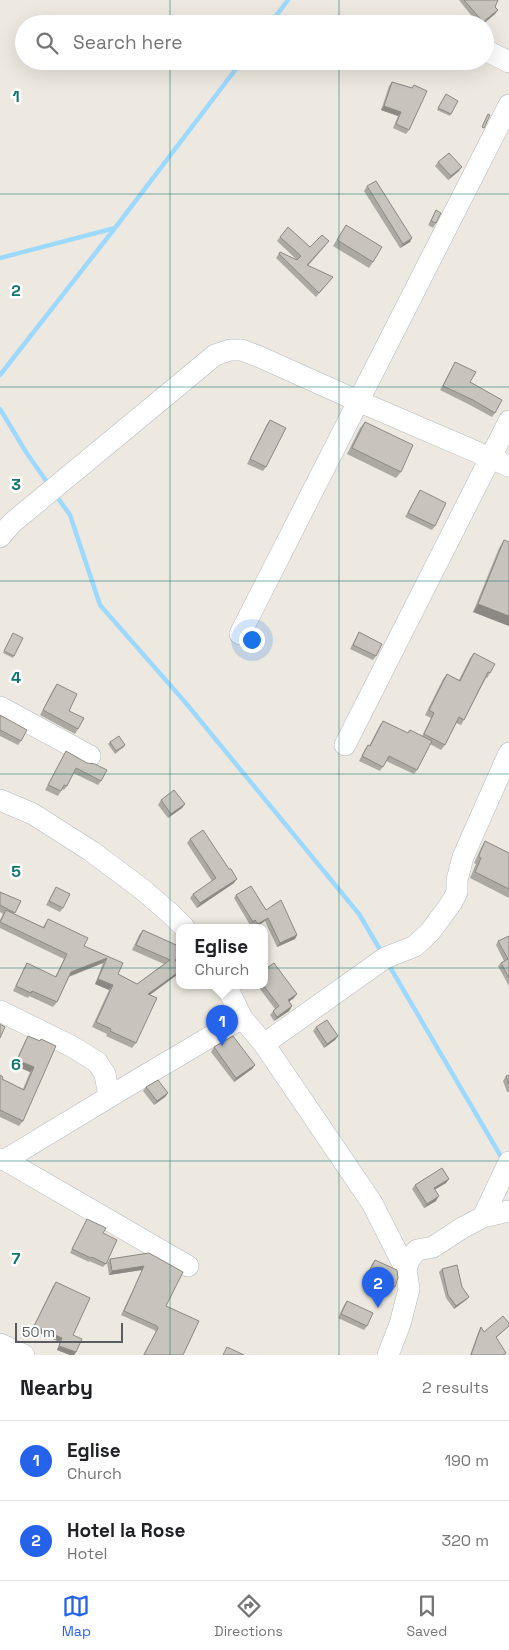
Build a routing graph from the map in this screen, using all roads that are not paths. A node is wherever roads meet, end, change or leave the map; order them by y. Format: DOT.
graph roads {
  1 [pos="494,54"];
  2 [pos="509,62"];
  3 [pos="509,105"];
  4 [pos="358,401"];
  5 [pos="509,421"];
  6 [pos="500,462"];
  7 [pos="0,537"];
  8 [pos="240,634"];
  9 [pos="0,707"];
  10 [pos="345,745"];
  11 [pos="509,753"];
  12 [pos="90,756"];
  13 [pos="0,800"];
  14 [pos="181,924"];
  15 [pos="228,989"];
  16 [pos="0,1011"];
  17 [pos="242,1018"];
  18 [pos="264,1044"];
  19 [pos="109,1096"];
  20 [pos="3,1159"];
  21 [pos="509,1162"];
  22 [pos="509,1212"];
  23 [pos="482,1217"];
  24 [pos="188,1266"];
  25 [pos="406,1270"];
  26 [pos="0,1344"];
  27 [pos="24,1355"];
  28 [pos="388,1355"];
  1 -- 2 [label="street"];
  3 -- 4 [label="street"];
  4 -- 6 [label="street"];
  4 -- 7 [label="street"];
  4 -- 8 [label="street"];
  5 -- 6 [label="street"];
  6 -- 10 [label="street"];
  9 -- 12 [label="street"];
  11 -- 18 [label="street"];
  13 -- 14 [label="street"];
  15 -- 17 [label="street"];
  16 -- 19 [label="street"];
  17 -- 18 [label="street"];
  17 -- 19 [label="street"];
  18 -- 25 [label="street"];
  19 -- 20 [label="street"];
  20 -- 24 [label="street"];
  21 -- 23 [label="street"];
  22 -- 23 [label="street"];
  23 -- 25 [label="street"];
  25 -- 28 [label="street"];
  26 -- 27 [label="street"];
}
